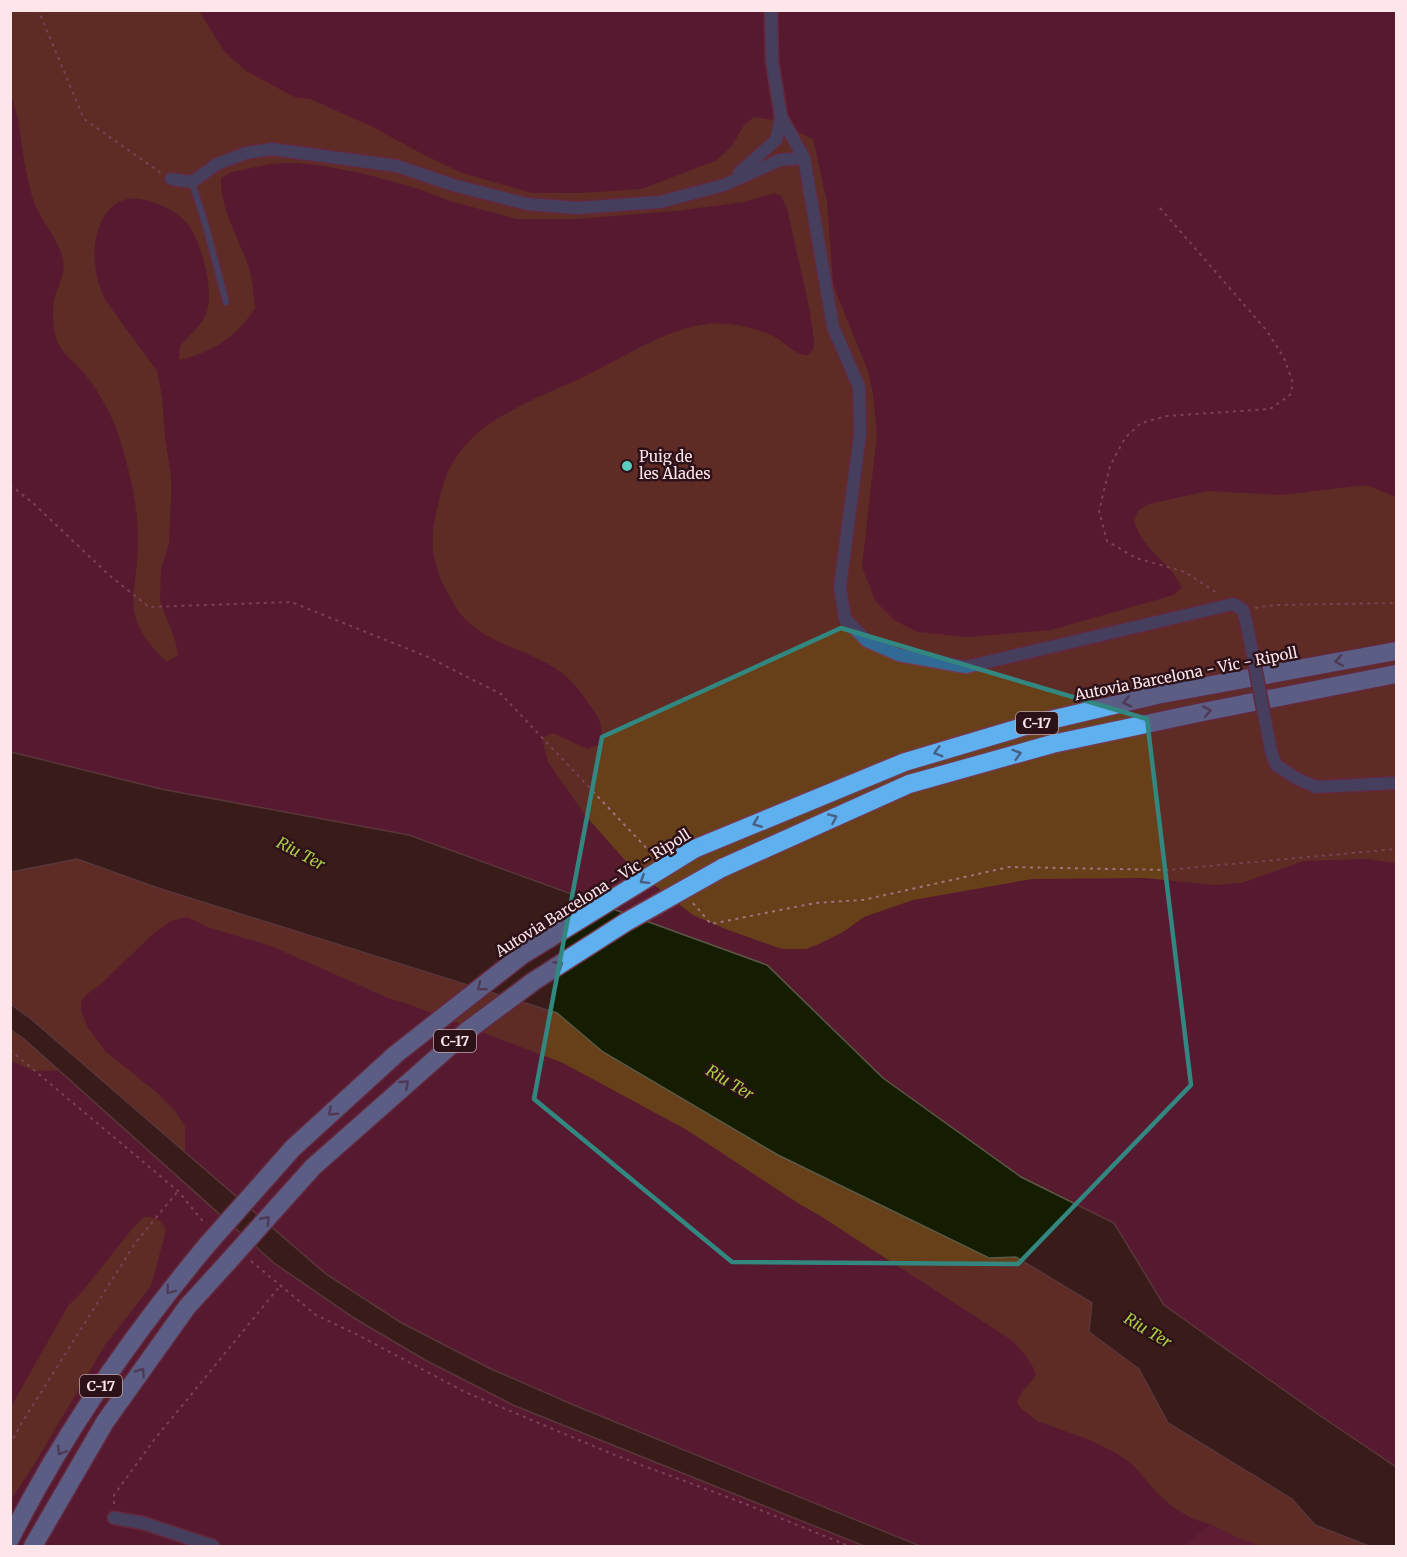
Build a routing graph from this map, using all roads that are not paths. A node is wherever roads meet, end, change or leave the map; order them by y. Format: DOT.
graph roads {
  1 [pos="771,10"];
  2 [pos="781,117"];
  3 [pos="804,158"];
  4 [pos="171,179"];
  5 [pos="192,182"];
  6 [pos="724,185"];
  7 [pos="226,302"];
  8 [pos="1396,651"];
  9 [pos="1396,674"];
  10 [pos="1396,783"];
  11 [pos="114,1518"];
  12 [pos="10,1539"];
  13 [pos="33,1546"];
  14 [pos="213,1546"];
  1 -- 2 [label="street"];
  2 -- 3 [label="street"];
  2 -- 6 [label="street"];
  3 -- 6 [label="street"];
  3 -- 10 [label="street, bridge"];
  4 -- 5 [label="street"];
  5 -- 6 [label="street"];
  5 -- 7 [label="lane"];
  8 -- 12 [label="highway, Autovia Barcelona - Vic - Ripoll / C-17, one-way, bridge"];
  13 -- 9 [label="highway, C-17, one-way, bridge"];
  11 -- 14 [label="street"];
}
